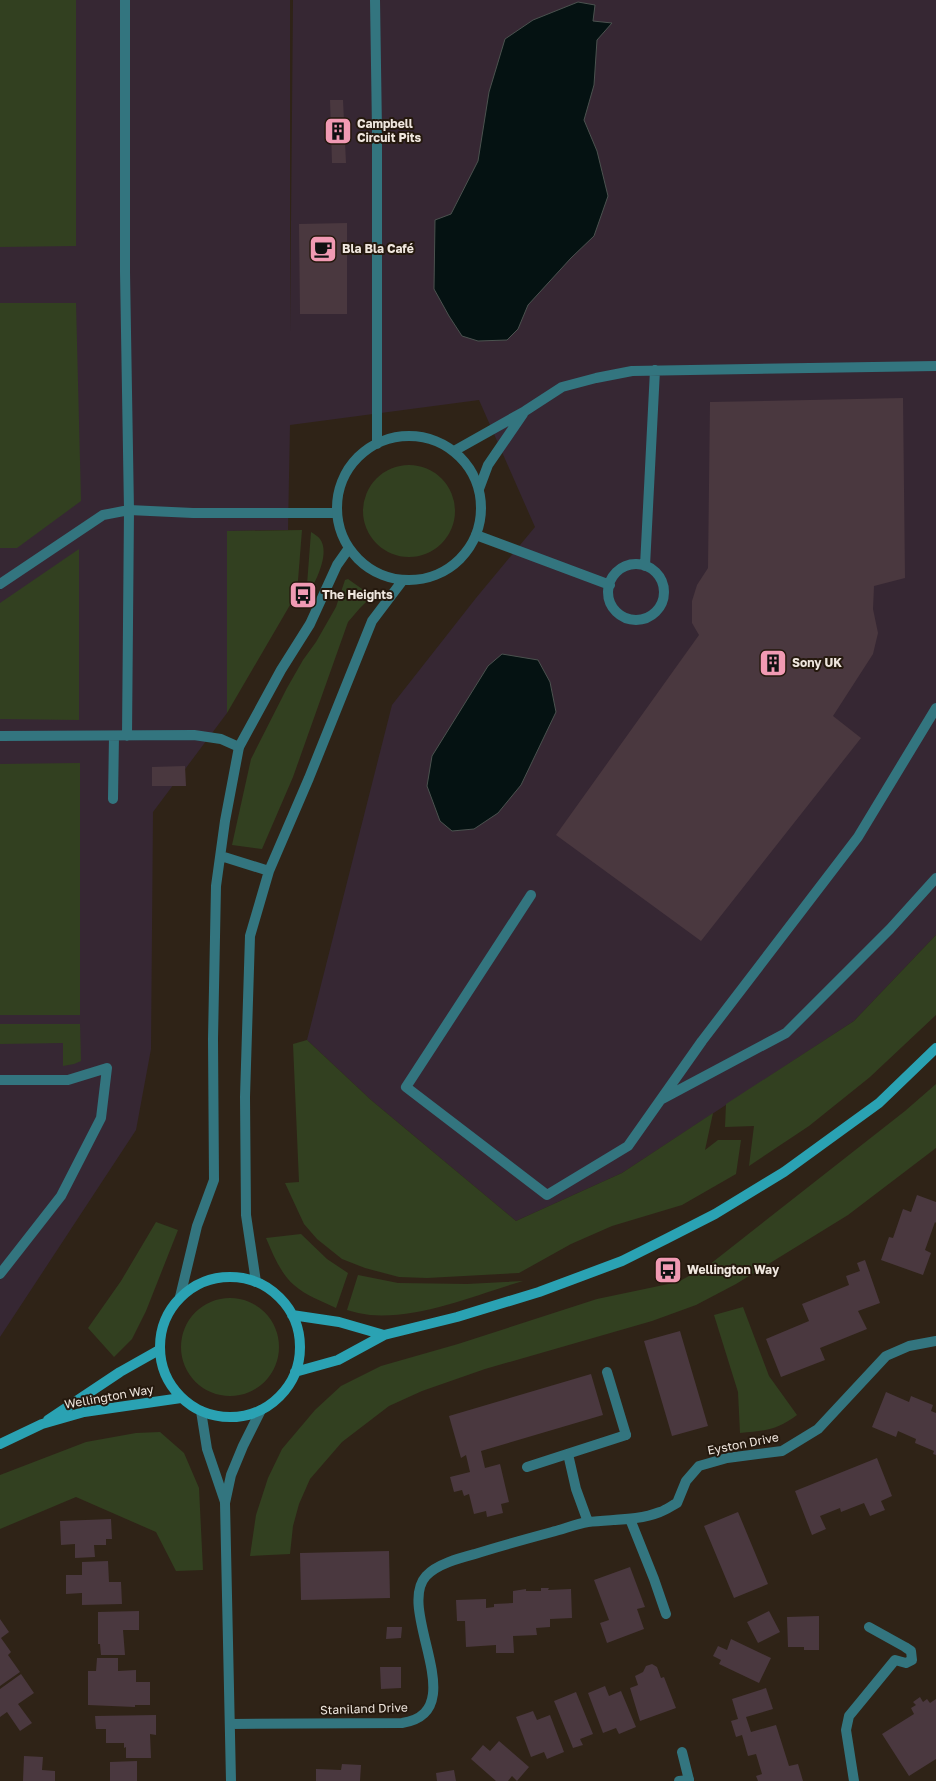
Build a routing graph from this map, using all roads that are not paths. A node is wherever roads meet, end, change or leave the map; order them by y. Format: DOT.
graph roads {
  1 [pos="125,0"];
  2 [pos="375,0"];
  3 [pos="936,366"];
  4 [pos="655,370"];
  5 [pos="525,411"];
  6 [pos="377,444"];
  7 [pos="454,451"];
  8 [pos="479,489"];
  9 [pos="129,510"];
  10 [pos="337,513"];
  11 [pos="476,535"];
  12 [pos="349,548"];
  13 [pos="645,566"];
  14 [pos="403,580"];
  15 [pos="0,584"];
  16 [pos="610,585"];
  17 [pos="936,708"];
  18 [pos="0,736"];
  19 [pos="114,736"];
  20 [pos="127,736"];
  21 [pos="239,748"];
  22 [pos="113,799"];
  23 [pos="221,856"];
  24 [pos="269,871"];
  25 [pos="936,878"];
  26 [pos="531,895"];
  27 [pos="936,1048"];
  28 [pos="0,1080"];
  29 [pos="659,1101"];
  30 [pos="0,1274"];
  31 [pos="256,1282"];
  32 [pos="180,1297"];
  33 [pos="292,1315"];
  34 [pos="384,1334"];
  35 [pos="936,1341"];
  36 [pos="159,1350"];
  37 [pos="295,1372"];
  38 [pos="607,1372"];
  39 [pos="181,1398"];
  40 [pos="201,1410"];
  41 [pos="261,1410"];
  42 [pos="42,1424"];
  43 [pos="0,1444"];
  44 [pos="568,1454"];
  45 [pos="527,1467"];
  46 [pos="225,1503"];
  47 [pos="630,1519"];
  48 [pos="588,1522"];
  49 [pos="443,1565"];
  50 [pos="666,1614"];
  51 [pos="869,1626"];
  52 [pos="230,1724"];
  53 [pos="682,1752"];
  54 [pos="686,1780"];
  55 [pos="231,1781"];
  56 [pos="854,1781"];
  1 -- 9 [label="street"];
  2 -- 6 [label="street"];
  3 -- 4 [label="street"];
  4 -- 5 [label="street"];
  4 -- 13 [label="street"];
  5 -- 7 [label="street"];
  5 -- 8 [label="street"];
  6 -- 7 [label="street"];
  6 -- 10 [label="street"];
  7 -- 8 [label="street"];
  8 -- 11 [label="street"];
  9 -- 10 [label="street"];
  9 -- 15 [label="street"];
  9 -- 20 [label="street"];
  10 -- 12 [label="street"];
  11 -- 14 [label="street"];
  11 -- 16 [label="street"];
  12 -- 14 [label="street"];
  12 -- 21 [label="street"];
  13 -- 16 [label="street"];
  13 -- 16 [label="street"];
  14 -- 24 [label="street"];
  17 -- 29 [label="street"];
  18 -- 19 [label="street"];
  19 -- 20 [label="street"];
  19 -- 22 [label="street"];
  20 -- 21 [label="street"];
  21 -- 23 [label="street"];
  23 -- 24 [label="street"];
  23 -- 32 [label="street"];
  24 -- 31 [label="street"];
  25 -- 29 [label="street"];
  26 -- 29 [label="street"];
  27 -- 34 [label="street"];
  28 -- 30 [label="street"];
  31 -- 32 [label="street, Wellington Way"];
  31 -- 33 [label="street, Wellington Way"];
  32 -- 36 [label="street, Wellington Way"];
  33 -- 34 [label="street"];
  33 -- 37 [label="street, Wellington Way"];
  34 -- 37 [label="street"];
  35 -- 47 [label="street, Eyston Drive"];
  36 -- 39 [label="street, Wellington Way"];
  36 -- 42 [label="street, Wellington Way"];
  37 -- 41 [label="street, Wellington Way"];
  38 -- 44 [label="street"];
  39 -- 40 [label="street, Wellington Way"];
  39 -- 42 [label="street, Wellington Way"];
  40 -- 41 [label="street, Wellington Way"];
  40 -- 46 [label="street"];
  41 -- 46 [label="street"];
  42 -- 43 [label="street, Wellington Way"];
  44 -- 45 [label="street"];
  44 -- 48 [label="street"];
  46 -- 52 [label="street"];
  47 -- 48 [label="street, Eyston Drive"];
  47 -- 50 [label="street"];
  48 -- 49 [label="street, Eyston Drive"];
  49 -- 52 [label="street, Staniland Drive"];
  51 -- 56 [label="street"];
  52 -- 55 [label="street"];
  53 -- 54 [label="street"];
}
